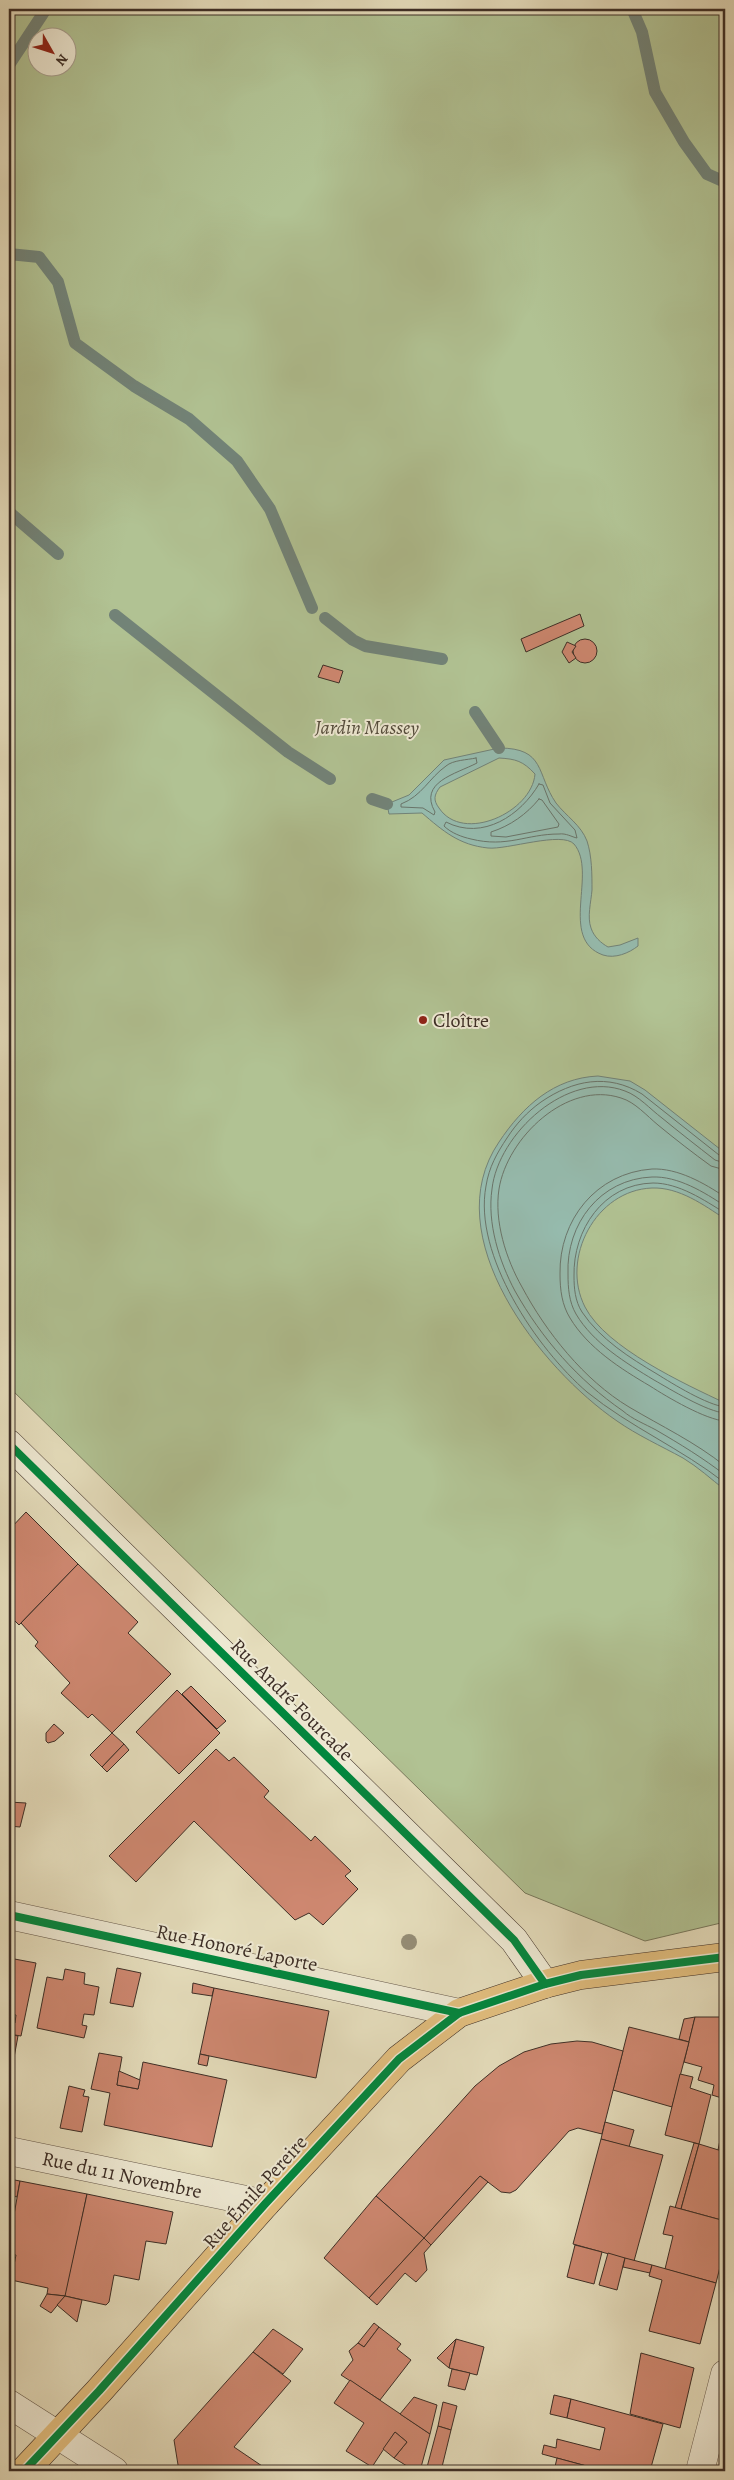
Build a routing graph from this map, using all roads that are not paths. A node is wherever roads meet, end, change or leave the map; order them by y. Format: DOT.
graph roads {
  1 [pos="9,1444"];
  2 [pos="9,1915"];
  3 [pos="725,1957"];
  4 [pos="545,1984"];
  5 [pos="459,2012"];
  6 [pos="9,2151"];
  7 [pos="265,2204"];
  8 [pos="725,2374"];
  9 [pos="9,2404"];
  10 [pos="56,2435"];
  11 [pos="24,2471"];
  12 [pos="114,2471"];
  13 [pos="700,2471"];
  1 -- 4 [label="street, Rue André Fourcade"];
  2 -- 5 [label="street, Rue Honoré Laporte"];
  3 -- 4 [label="main road, Rue Émile Pereire"];
  4 -- 5 [label="main road, Rue Émile Pereire"];
  5 -- 7 [label="main road, Rue Émile Pereire"];
  6 -- 7 [label="street, Rue du 11 Novembre"];
  7 -- 10 [label="main road, Rue Émile Pereire"];
  8 -- 13 [label="street"];
  9 -- 10 [label="street"];
  10 -- 11 [label="main road, Rue Émile Pereire"];
  10 -- 12 [label="street"];
}
